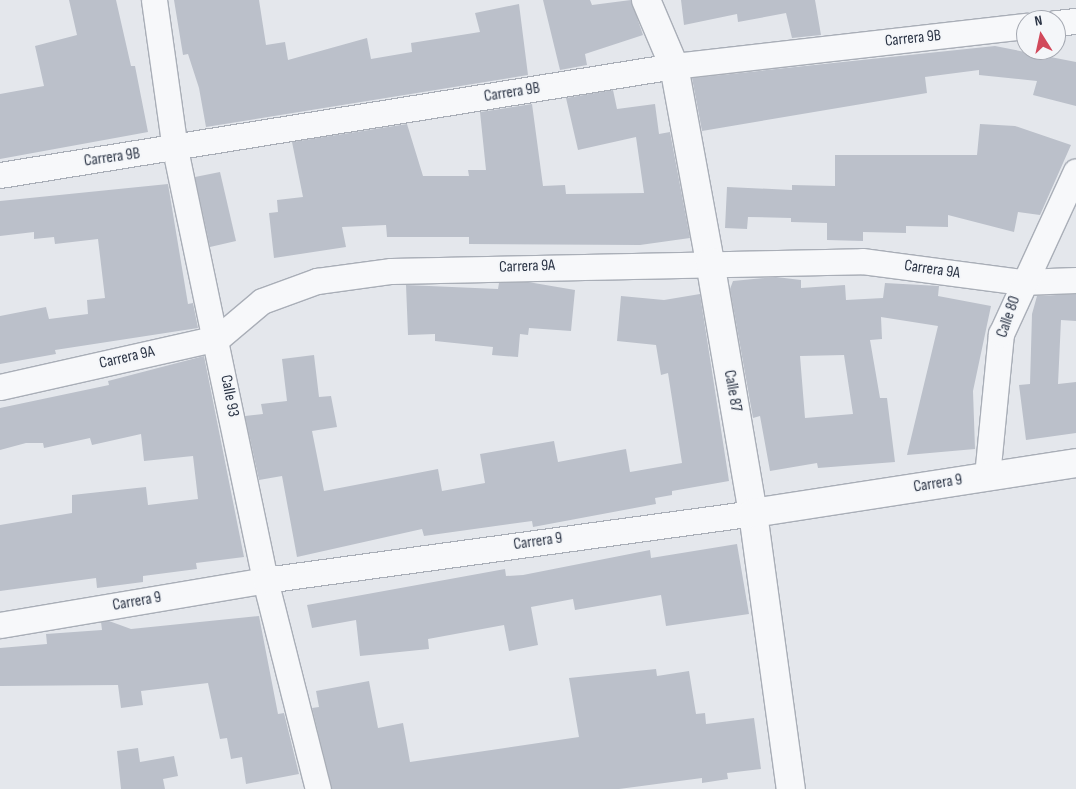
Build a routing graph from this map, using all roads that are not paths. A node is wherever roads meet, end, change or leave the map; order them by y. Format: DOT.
graph roads {
  1 [pos="154,0"];
  2 [pos="646,0"];
  3 [pos="1016,27"];
  4 [pos="674,66"];
  5 [pos="175,149"];
  6 [pos="1076,171"];
  7 [pos="0,175"];
  8 [pos="710,262"];
  9 [pos="1076,280"];
  10 [pos="1021,282"];
  11 [pos="218,338"];
  12 [pos="0,387"];
  13 [pos="1076,463"];
  14 [pos="987,476"];
  15 [pos="754,513"];
  16 [pos="265,580"];
  17 [pos="0,625"];
  18 [pos="318,789"];
  19 [pos="791,789"];
  1 -- 5 [label="street, Calle 93"];
  2 -- 4 [label="street, Calle 87"];
  3 -- 4 [label="street, Carrera 9B"];
  4 -- 5 [label="street, Carrera 9B"];
  4 -- 8 [label="street, Calle 87"];
  5 -- 7 [label="street, Carrera 9B"];
  5 -- 11 [label="street, Calle 93"];
  6 -- 10 [label="street, Calle 80"];
  8 -- 10 [label="street, Carrera 9A"];
  8 -- 11 [label="street, Carrera 9A"];
  8 -- 15 [label="street, Calle 87"];
  9 -- 10 [label="street, Carrera 9A"];
  10 -- 14 [label="street, Calle 80"];
  11 -- 12 [label="street, Carrera 9A"];
  11 -- 16 [label="street, Calle 93"];
  13 -- 14 [label="street, Carrera 9"];
  14 -- 15 [label="street, Carrera 9"];
  15 -- 16 [label="street, Carrera 9"];
  15 -- 19 [label="street, Calle 87"];
  16 -- 17 [label="street, Carrera 9"];
  16 -- 18 [label="street, Calle 93"];
}
